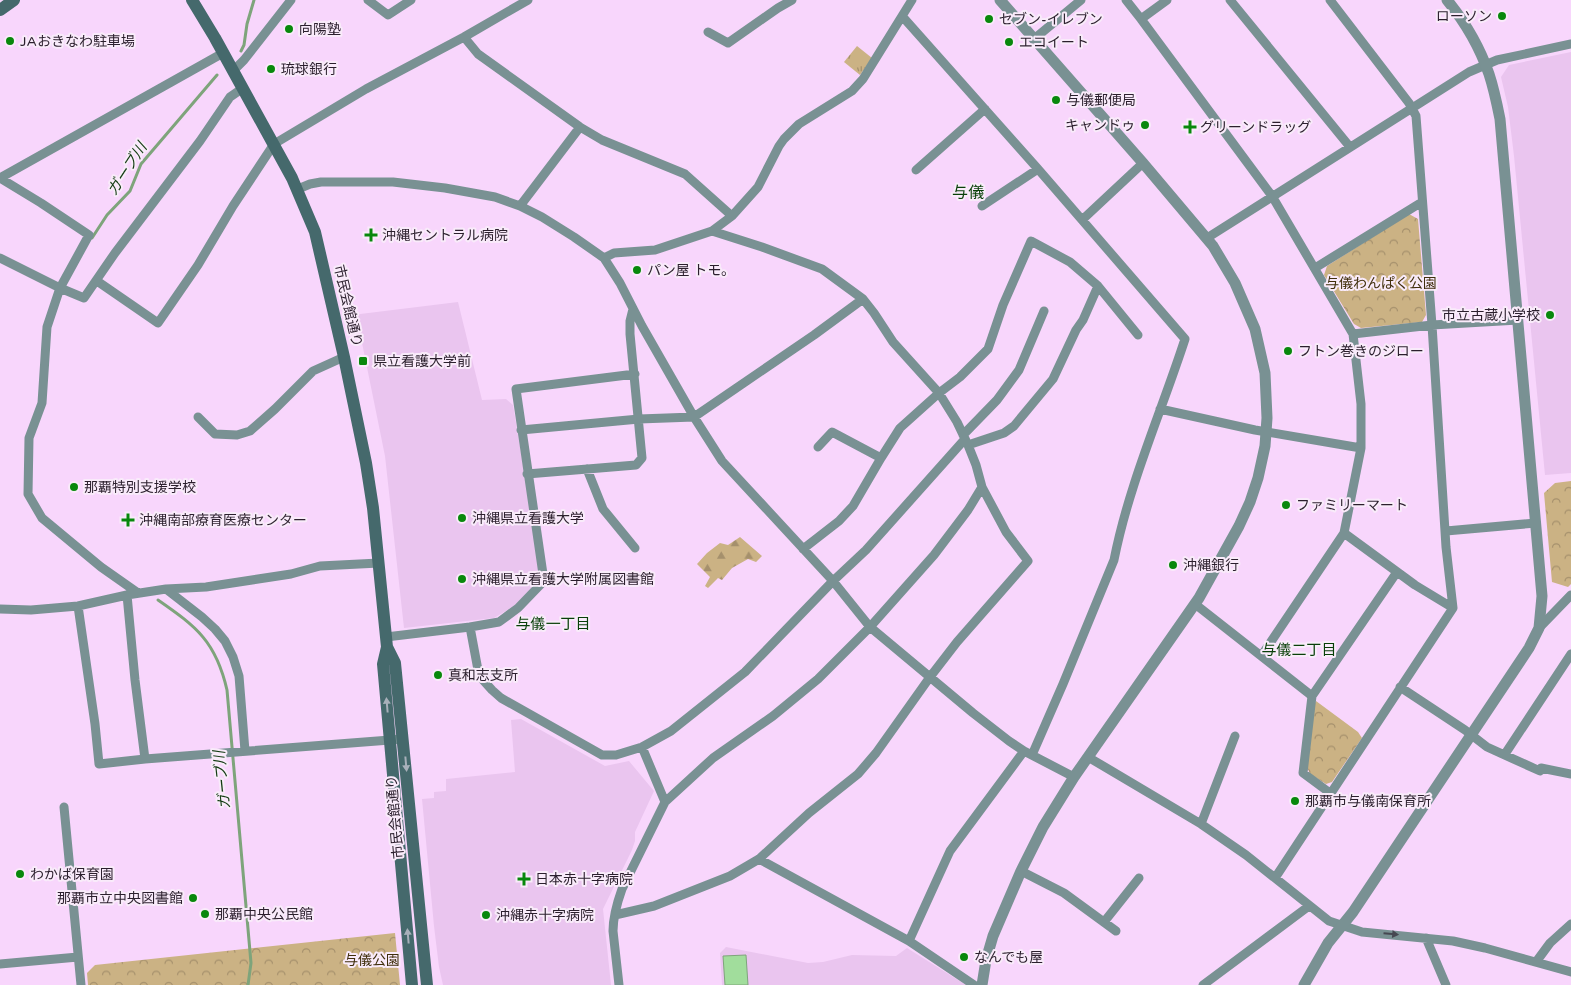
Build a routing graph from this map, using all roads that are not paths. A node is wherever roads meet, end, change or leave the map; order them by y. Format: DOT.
graph roads {
  1 [pos="14,0"];
  2 [pos="192,0"];
  3 [pos="291,0"];
  4 [pos="368,0"];
  5 [pos="411,0"];
  6 [pos="528,0"];
  7 [pos="791,0"];
  8 [pos="912,0"];
  9 [pos="1000,0"];
  10 [pos="1081,0"];
  11 [pos="1126,0"];
  12 [pos="1167,0"];
  13 [pos="1230,0"];
  14 [pos="1330,0"];
  15 [pos="1453,2"];
  16 [pos="0,10"];
  17 [pos="902,16"];
  18 [pos="1141,19"];
  19 [pos="708,32"];
  20 [pos="464,37"];
  21 [pos="1034,39"];
  22 [pos="1571,44"];
  23 [pos="223,53"];
  24 [pos="1485,64"];
  25 [pos="233,71"];
  26 [pos="243,88"];
  27 [pos="1412,108"];
  28 [pos="985,109"];
  29 [pos="580,127"];
  30 [pos="274,144"];
  31 [pos="1350,147"];
  32 [pos="1143,163"];
  33 [pos="1038,168"];
  34 [pos="916,170"];
  35 [pos="0,178"];
  36 [pos="298,189"];
  37 [pos="1272,196"];
  38 [pos="1422,202"];
  39 [pos="520,206"];
  40 [pos="982,206"];
  41 [pos="732,216"];
  42 [pos="1082,220"];
  43 [pos="712,231"];
  44 [pos="1206,238"];
  45 [pos="0,258"];
  46 [pos="604,258"];
  47 [pos="1316,268"];
  48 [pos="96,282"];
  49 [pos="1098,286"];
  50 [pos="60,288"];
  51 [pos="863,299"];
  52 [pos="633,309"];
  53 [pos="1044,311"];
  54 [pos="1518,320"];
  55 [pos="1432,325"];
  56 [pos="1354,334"];
  57 [pos="1138,335"];
  58 [pos="344,357"];
  59 [pos="634,374"];
  60 [pos="939,392"];
  61 [pos="1160,409"];
  62 [pos="198,417"];
  63 [pos="694,417"];
  64 [pos="639,419"];
  65 [pos="521,430"];
  66 [pos="1266,432"];
  67 [pos="965,440"];
  68 [pos="818,447"];
  69 [pos="1361,448"];
  70 [pos="881,458"];
  71 [pos="587,469"];
  72 [pos="528,474"];
  73 [pos="982,487"];
  74 [pos="1536,523"];
  75 [pos="1446,531"];
  76 [pos="1344,533"];
  77 [pos="635,548"];
  78 [pos="803,549"];
  79 [pos="379,563"];
  80 [pos="1397,572"];
  81 [pos="833,581"];
  82 [pos="166,589"];
  83 [pos="139,593"];
  84 [pos="127,595"];
  85 [pos="1571,595"];
  86 [pos="1542,596"];
  87 [pos="1195,604"];
  88 [pos="1560,604"];
  89 [pos="78,606"];
  90 [pos="1453,608"];
  91 [pos="0,609"];
  92 [pos="470,627"];
  93 [pos="870,627"];
  94 [pos="1538,628"];
  95 [pos="387,642"];
  96 [pos="1571,654"];
  97 [pos="1262,655"];
  98 [pos="930,677"];
  99 [pos="1400,687"];
  100 [pos="1312,696"];
  101 [pos="1471,735"];
  102 [pos="1236,736"];
  103 [pos="397,740"];
  104 [pos="642,747"];
  105 [pos="242,751"];
  106 [pos="1028,753"];
  107 [pos="1505,754"];
  108 [pos="1088,757"];
  109 [pos="145,759"];
  110 [pos="1571,774"];
  111 [pos="1074,777"];
  112 [pos="1330,793"];
  113 [pos="665,802"];
  114 [pos="64,807"];
  115 [pos="1201,824"];
  116 [pos="759,859"];
  117 [pos="1021,871"];
  118 [pos="1139,878"];
  119 [pos="1275,878"];
  120 [pos="1309,906"];
  121 [pos="615,915"];
  122 [pos="1104,922"];
  123 [pos="1571,924"];
  124 [pos="1343,926"];
  125 [pos="1116,931"];
  126 [pos="1426,938"];
  127 [pos="908,942"];
  128 [pos="78,958"];
  129 [pos="1536,962"];
  130 [pos="0,964"];
  131 [pos="1571,972"];
  132 [pos="81,985"];
  133 [pos="412,985"];
  134 [pos="427,985"];
  135 [pos="619,985"];
  136 [pos="974,985"];
  137 [pos="982,985"];
  138 [pos="1203,985"];
  139 [pos="1304,985"];
  140 [pos="1446,985"];
  1 -- 16 [label="main road"];
  2 -- 23 [label="main road, 市民会館通り"];
  3 -- 25 [label="street"];
  4 -- 5 [label="street"];
  6 -- 20 [label="street"];
  7 -- 19 [label="street"];
  8 -- 17 [label="street"];
  9 -- 21 [label="street"];
  10 -- 21 [label="street"];
  11 -- 18 [label="street"];
  12 -- 18 [label="street"];
  13 -- 31 [label="street"];
  14 -- 27 [label="street"];
  15 -- 24 [label="street"];
  17 -- 28 [label="street"];
  17 -- 41 [label="street"];
  18 -- 37 [label="street"];
  20 -- 29 [label="street"];
  20 -- 30 [label="street"];
  21 -- 32 [label="street"];
  22 -- 24 [label="street"];
  23 -- 25 [label="main road, 市民会館通り"];
  23 -- 35 [label="street"];
  24 -- 27 [label="street"];
  24 -- 54 [label="street"];
  25 -- 26 [label="main road, 市民会館通り"];
  26 -- 30 [label="main road, 市民会館通り"];
  26 -- 48 [label="street"];
  27 -- 31 [label="street"];
  27 -- 38 [label="street"];
  28 -- 33 [label="street"];
  28 -- 34 [label="street"];
  29 -- 39 [label="street"];
  29 -- 41 [label="street"];
  30 -- 36 [label="main road, 市民会館通り"];
  30 -- 48 [label="street"];
  31 -- 37 [label="street"];
  32 -- 42 [label="street"];
  32 -- 44 [label="street"];
  33 -- 40 [label="street"];
  33 -- 42 [label="street"];
  35 -- 50 [label="street"];
  36 -- 39 [label="street"];
  36 -- 58 [label="main road, 市民会館通り"];
  37 -- 44 [label="street"];
  37 -- 47 [label="street"];
  38 -- 47 [label="street"];
  38 -- 55 [label="street"];
  39 -- 46 [label="street"];
  41 -- 43 [label="street"];
  42 -- 61 [label="street"];
  43 -- 46 [label="street"];
  43 -- 51 [label="street"];
  44 -- 66 [label="street"];
  45 -- 50 [label="street"];
  46 -- 52 [label="street"];
  47 -- 56 [label="street"];
  48 -- 50 [label="street"];
  49 -- 57 [label="street"];
  49 -- 60 [label="street"];
  49 -- 67 [label="street"];
  50 -- 83 [label="street"];
  51 -- 60 [label="street"];
  51 -- 63 [label="street"];
  52 -- 59 [label="street"];
  52 -- 63 [label="street"];
  53 -- 67 [label="street"];
  54 -- 55 [label="street"];
  54 -- 74 [label="street"];
  55 -- 56 [label="street"];
  55 -- 75 [label="street"];
  56 -- 69 [label="street"];
  58 -- 62 [label="street"];
  58 -- 79 [label="main road, 市民会館通り"];
  59 -- 64 [label="street"];
  59 -- 65 [label="street"];
  60 -- 67 [label="street"];
  60 -- 70 [label="street"];
  61 -- 66 [label="street"];
  61 -- 106 [label="street"];
  63 -- 64 [label="street"];
  63 -- 78 [label="street"];
  64 -- 65 [label="street"];
  64 -- 71 [label="street"];
  65 -- 72 [label="street"];
  66 -- 69 [label="street"];
  66 -- 87 [label="street"];
  67 -- 73 [label="street"];
  67 -- 81 [label="street"];
  68 -- 70 [label="street"];
  69 -- 76 [label="street"];
  70 -- 78 [label="street"];
  71 -- 72 [label="street"];
  71 -- 77 [label="street"];
  72 -- 92 [label="street"];
  73 -- 93 [label="street"];
  73 -- 98 [label="street"];
  74 -- 75 [label="street"];
  74 -- 86 [label="street"];
  75 -- 90 [label="street"];
  76 -- 80 [label="street"];
  76 -- 97 [label="street"];
  78 -- 81 [label="street"];
  79 -- 82 [label="street"];
  79 -- 95 [label="main road, 市民会館通り"];
  80 -- 90 [label="street"];
  80 -- 100 [label="street"];
  81 -- 93 [label="street"];
  81 -- 104 [label="street"];
  82 -- 83 [label="street"];
  82 -- 105 [label="street"];
  83 -- 84 [label="street"];
  84 -- 89 [label="street"];
  84 -- 109 [label="street"];
  85 -- 88 [label="street"];
  86 -- 88 [label="street"];
  86 -- 94 [label="street"];
  87 -- 97 [label="street"];
  87 -- 108 [label="street"];
  88 -- 94 [label="street"];
  89 -- 91 [label="street"];
  89 -- 109 [label="street"];
  90 -- 99 [label="street"];
  92 -- 95 [label="street"];
  92 -- 104 [label="street"];
  93 -- 98 [label="street"];
  93 -- 113 [label="street"];
  94 -- 101 [label="street"];
  95 -- 103 [label="main road, 市民会館通り"];
  96 -- 107 [label="street"];
  97 -- 100 [label="street"];
  98 -- 106 [label="street"];
  98 -- 116 [label="street"];
  99 -- 101 [label="street"];
  99 -- 112 [label="street"];
  100 -- 112 [label="street"];
  101 -- 107 [label="street"];
  101 -- 124 [label="street"];
  102 -- 115 [label="street"];
  103 -- 105 [label="street"];
  133 -- 103 [label="main road, 市民会館通り, one-way"];
  103 -- 134 [label="main road, 市民会館通り, one-way"];
  104 -- 113 [label="street"];
  105 -- 109 [label="street"];
  106 -- 111 [label="street"];
  106 -- 127 [label="street"];
  107 -- 110 [label="street"];
  108 -- 111 [label="street"];
  108 -- 115 [label="street"];
  111 -- 117 [label="street"];
  112 -- 119 [label="street"];
  113 -- 121 [label="street"];
  114 -- 128 [label="street"];
  115 -- 119 [label="street"];
  116 -- 121 [label="street"];
  116 -- 127 [label="street"];
  117 -- 122 [label="street"];
  117 -- 137 [label="street"];
  118 -- 122 [label="street"];
  119 -- 120 [label="street"];
  120 -- 124 [label="street"];
  120 -- 138 [label="street"];
  121 -- 135 [label="street"];
  122 -- 125 [label="street"];
  123 -- 129 [label="street"];
  124 -- 126 [label="street, one-way"];
  124 -- 139 [label="street"];
  126 -- 129 [label="street"];
  126 -- 140 [label="street"];
  127 -- 136 [label="street"];
  128 -- 130 [label="street"];
  128 -- 132 [label="street"];
  129 -- 131 [label="street"];
}
